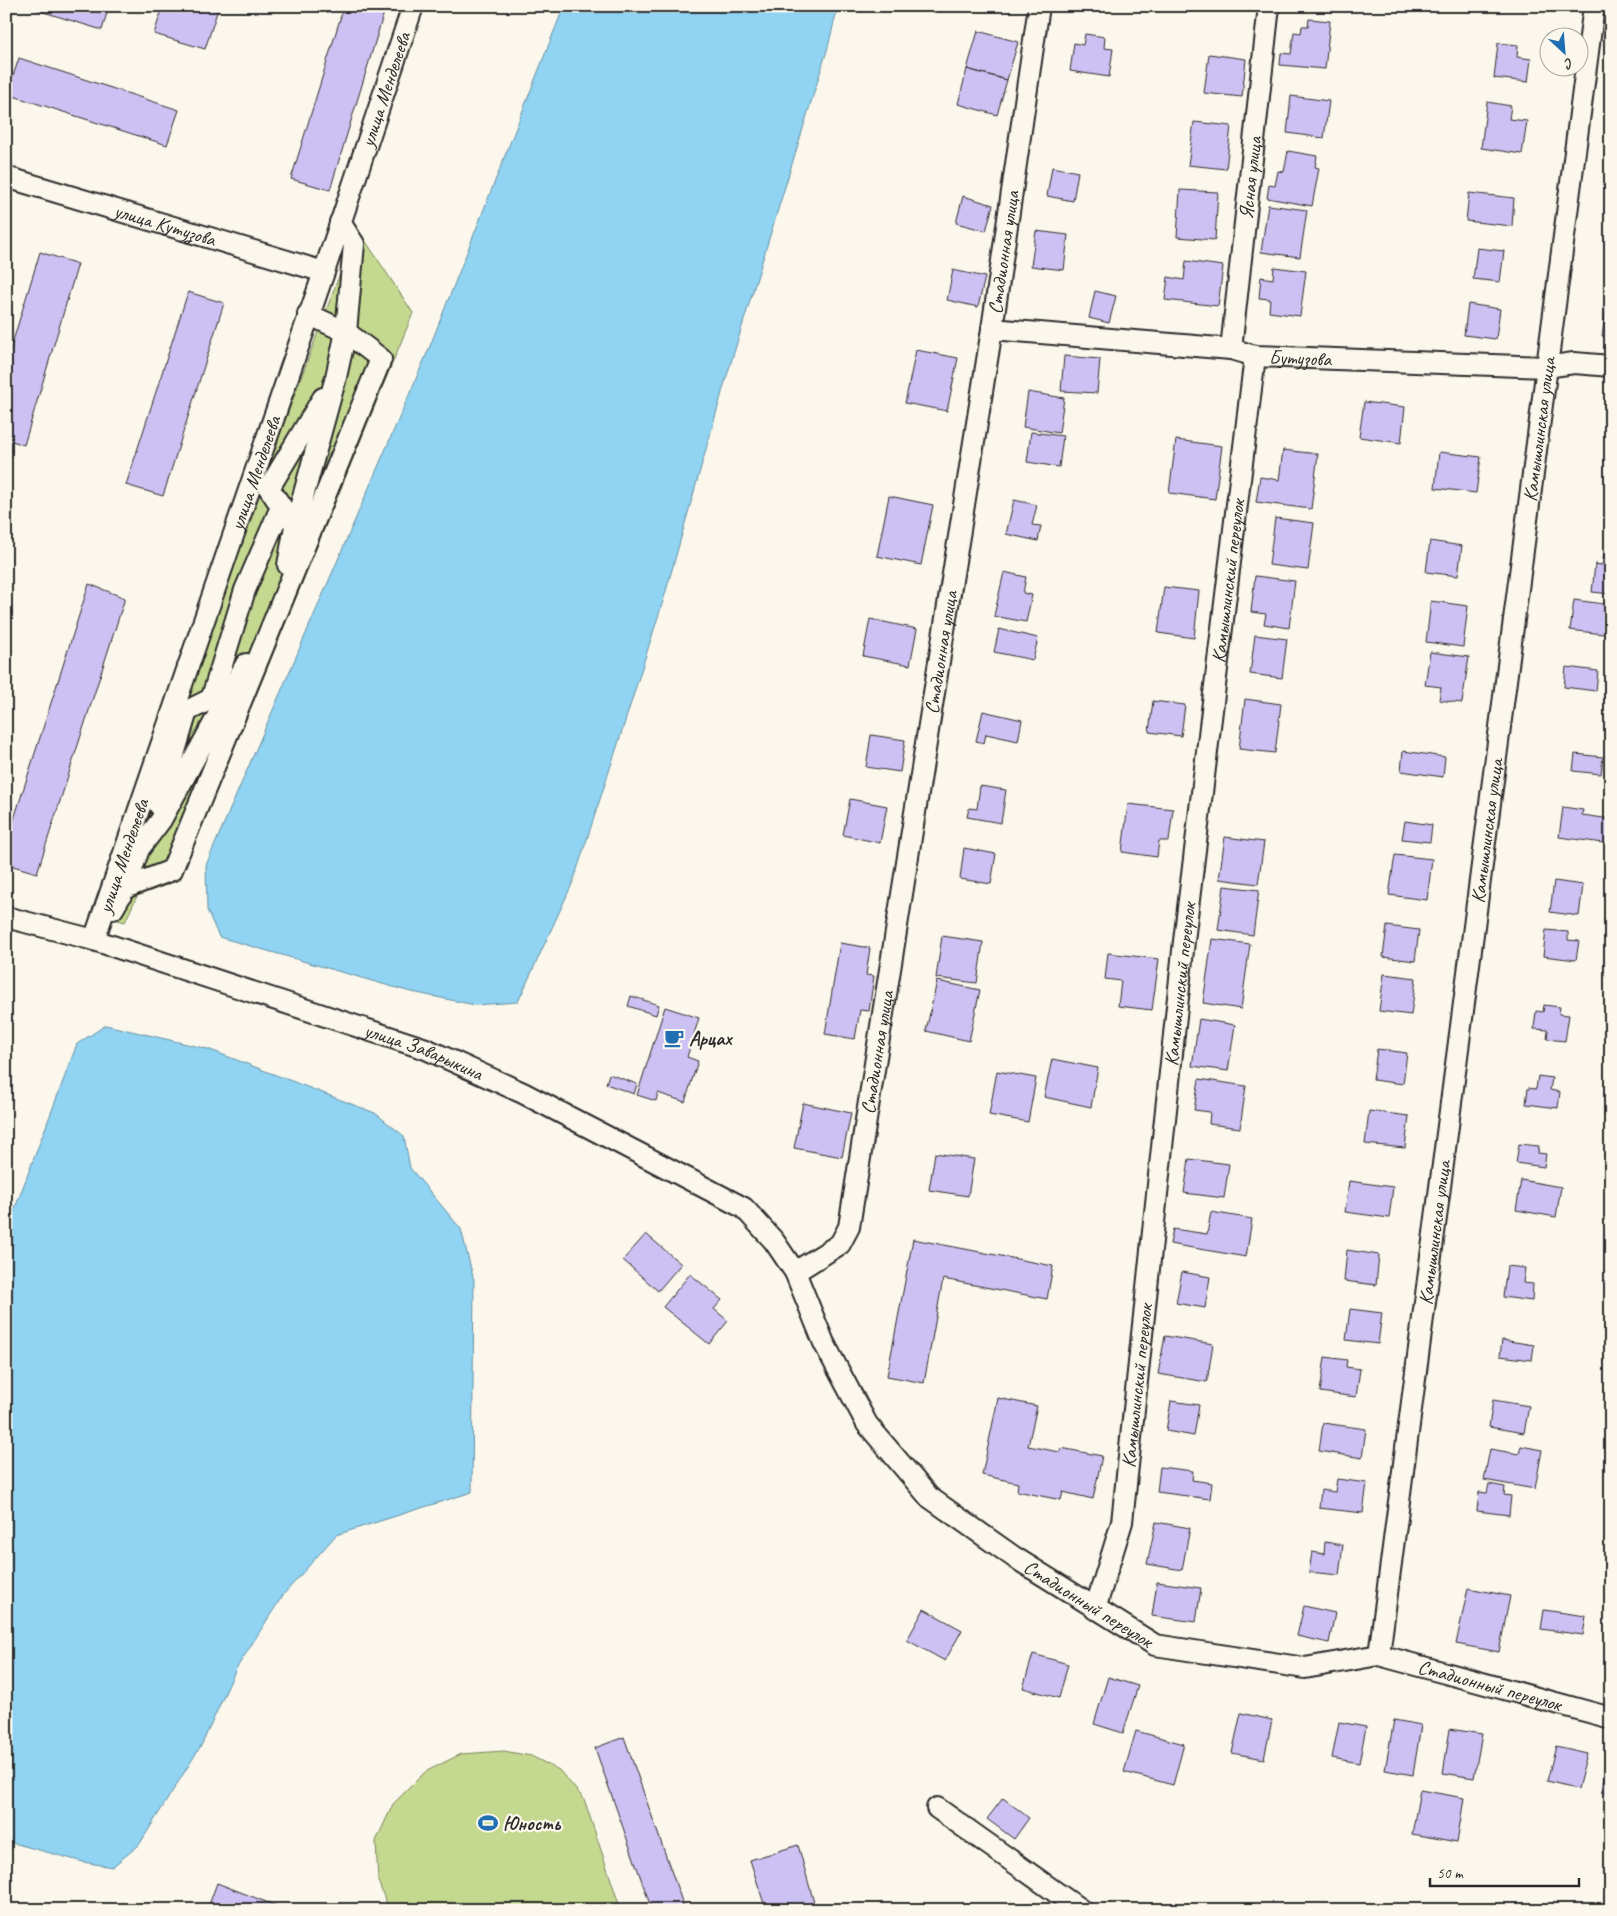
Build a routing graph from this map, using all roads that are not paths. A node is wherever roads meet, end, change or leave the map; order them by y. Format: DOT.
graph roads {
  1 [pos="413,6"];
  2 [pos="1039,6"];
  3 [pos="1269,6"];
  4 [pos="1594,6"];
  5 [pos="6,177"];
  6 [pos="340,222"];
  7 [pos="324,272"];
  8 [pos="308,314"];
  9 [pos="992,329"];
  10 [pos="346,332"];
  11 [pos="1231,349"];
  12 [pos="1255,356"];
  13 [pos="1611,366"];
  14 [pos="1546,367"];
  15 [pos="336,378"];
  16 [pos="281,507"];
  17 [pos="295,526"];
  18 [pos="281,604"];
  19 [pos="231,689"];
  20 [pos="212,698"];
  21 [pos="150,837"];
  22 [pos="125,888"];
  23 [pos="6,917"];
  24 [pos="94,940"];
  25 [pos="795,1272"];
  26 [pos="1095,1609"];
  27 [pos="1378,1655"];
  28 [pos="1611,1718"];
  29 [pos="937,1808"];
  30 [pos="1081,1910"];
  1 -- 6 [label="street, улица Менделеева"];
  2 -- 9 [label="street, Стадионная улица"];
  3 -- 11 [label="street, Ясная улица"];
  4 -- 14 [label="street, Камышлинская улица"];
  5 -- 7 [label="street, улица Кутузова"];
  6 -- 7 [label="street, улица Менделеева"];
  6 -- 10 [label="street"];
  7 -- 8 [label="street, улица Менделеева"];
  8 -- 10 [label="street"];
  8 -- 24 [label="street, улица Менделеева"];
  9 -- 11 [label="street, Бутузова"];
  9 -- 25 [label="street, Стадионная улица"];
  10 -- 15 [label="street"];
  10 -- 18 [label="street"];
  11 -- 12 [label="street, Бутузова"];
  12 -- 14 [label="street, Бутузова"];
  12 -- 26 [label="street, Камышлинский переулок"];
  13 -- 14 [label="street, Бутузова"];
  14 -- 27 [label="street, Камышлинская улица"];
  15 -- 16 [label="street"];
  15 -- 17 [label="street"];
  16 -- 17 [label="street"];
  16 -- 20 [label="street"];
  17 -- 18 [label="street"];
  18 -- 19 [label="street"];
  18 -- 22 [label="street"];
  19 -- 20 [label="street"];
  19 -- 21 [label="street"];
  20 -- 21 [label="street"];
  21 -- 22 [label="street"];
  22 -- 24 [label="street"];
  23 -- 24 [label="street, улица Заварыкина"];
  24 -- 25 [label="street, улица Заварыкина"];
  25 -- 26 [label="street, Стадионный переулок"];
  26 -- 27 [label="street, Стадионный переулок"];
  27 -- 28 [label="street, Стадионный переулок"];
  29 -- 30 [label="street"];
}
